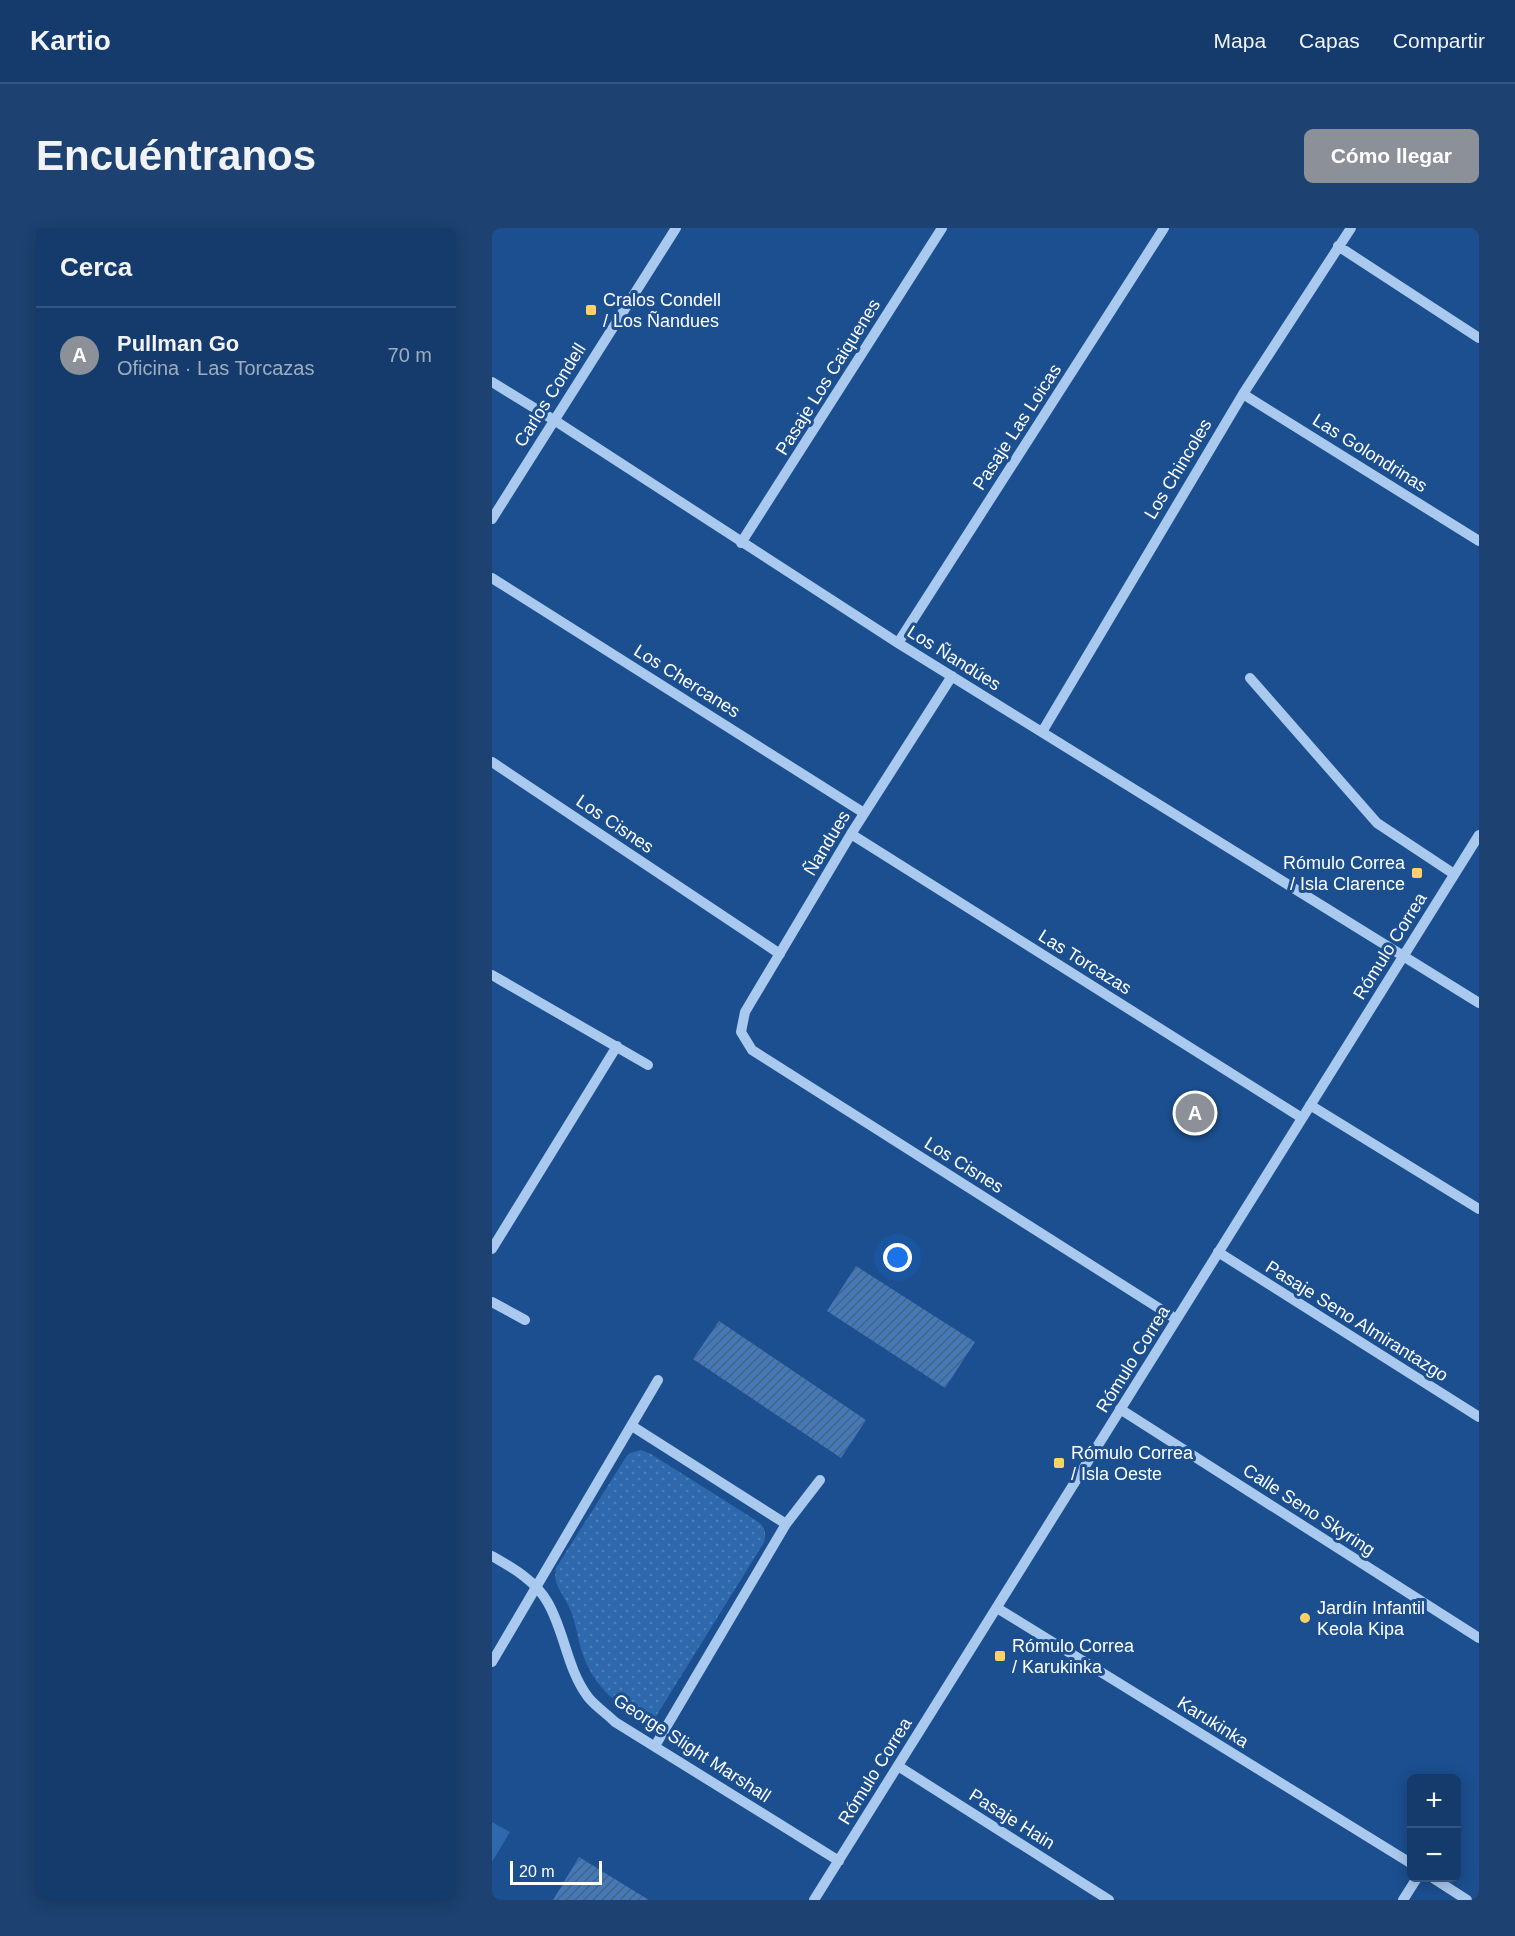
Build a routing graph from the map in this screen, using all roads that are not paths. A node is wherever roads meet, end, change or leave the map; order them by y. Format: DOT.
graph roads {
  1 [pos="676,228"];
  2 [pos="942,228"];
  3 [pos="1164,228"];
  4 [pos="1350,228"];
  5 [pos="1338,246"];
  6 [pos="1479,338"];
  7 [pos="492,382"];
  8 [pos="1243,394"];
  9 [pos="554,420"];
  10 [pos="492,519"];
  11 [pos="1479,541"];
  12 [pos="741,543"];
  13 [pos="492,578"];
  14 [pos="898,643"];
  15 [pos="952,676"];
  16 [pos="1250,678"];
  17 [pos="1042,732"];
  18 [pos="492,762"];
  19 [pos="864,813"];
  20 [pos="851,834"];
  21 [pos="1479,835"];
  22 [pos="1454,874"];
  23 [pos="780,954"];
  24 [pos="1403,956"];
  25 [pos="492,975"];
  26 [pos="1479,1003"];
  27 [pos="741,1032"];
  28 [pos="617,1046"];
  29 [pos="648,1065"];
  30 [pos="1310,1105"];
  31 [pos="1302,1118"];
  32 [pos="1479,1209"];
  33 [pos="492,1249"];
  34 [pos="1218,1252"];
  35 [pos="492,1302"];
  36 [pos="1176,1319"];
  37 [pos="525,1320"];
  38 [pos="658,1380"];
  39 [pos="1120,1409"];
  40 [pos="1479,1417"];
  41 [pos="632,1426"];
  42 [pos="820,1480"];
  43 [pos="786,1524"];
  44 [pos="492,1556"];
  45 [pos="537,1587"];
  46 [pos="997,1608"];
  47 [pos="1479,1638"];
  48 [pos="492,1662"];
  49 [pos="655,1746"];
  50 [pos="898,1766"];
  51 [pos="839,1861"];
  52 [pos="1407,1861"];
  53 [pos="1414,1882"];
  54 [pos="1438,1882"];
  55 [pos="814,1900"];
  56 [pos="1109,1900"];
  57 [pos="1403,1900"];
  58 [pos="1467,1900"];
  1 -- 9 [label="street, Carlos Condell"];
  2 -- 12 [label="street, Pasaje Los Caiquenes"];
  3 -- 14 [label="street, Pasaje Las Loicas"];
  4 -- 5 [label="street, Los Chincoles"];
  5 -- 6 [label="street"];
  5 -- 8 [label="street, Los Chincoles"];
  7 -- 9 [label="street, Los Ñandúes"];
  8 -- 11 [label="street, Las Golondrinas"];
  8 -- 17 [label="street, Los Chincoles"];
  9 -- 10 [label="street, Carlos Condell"];
  9 -- 12 [label="street, Los Ñandúes"];
  12 -- 14 [label="street, Los Ñandúes"];
  13 -- 19 [label="street, Los Chercanes"];
  14 -- 15 [label="street, Los Ñandúes"];
  15 -- 17 [label="street, Los Ñandúes"];
  15 -- 19 [label="street, Ñandues"];
  16 -- 22 [label="street"];
  17 -- 24 [label="street, Los Ñandúes"];
  18 -- 23 [label="street, Los Cisnes"];
  19 -- 20 [label="street, Ñandues"];
  20 -- 23 [label="street, Ñandues"];
  20 -- 31 [label="street, Las Torcazas"];
  21 -- 22 [label="street, Rómulo Correa"];
  22 -- 24 [label="street, Rómulo Correa"];
  23 -- 27 [label="street, Ñandues"];
  24 -- 26 [label="street, Los Ñandúes"];
  24 -- 30 [label="street, Rómulo Correa"];
  25 -- 28 [label="street"];
  27 -- 36 [label="street, Los Cisnes"];
  28 -- 29 [label="street"];
  28 -- 33 [label="street"];
  30 -- 31 [label="street, Rómulo Correa"];
  30 -- 32 [label="street"];
  31 -- 34 [label="street, Rómulo Correa"];
  34 -- 36 [label="street, Rómulo Correa"];
  34 -- 40 [label="street, Pasaje Seno Almirantazgo"];
  35 -- 37 [label="street"];
  36 -- 39 [label="street, Rómulo Correa"];
  38 -- 41 [label="street"];
  39 -- 46 [label="street, Rómulo Correa"];
  39 -- 47 [label="street, Calle Seno Skyring"];
  41 -- 43 [label="street"];
  41 -- 45 [label="street"];
  42 -- 43 [label="street"];
  43 -- 49 [label="street"];
  44 -- 45 [label="street, George Slight Marshall"];
  45 -- 48 [label="street"];
  45 -- 49 [label="street, George Slight Marshall"];
  46 -- 50 [label="street, Rómulo Correa"];
  46 -- 52 [label="street, Karukinka"];
  49 -- 51 [label="street, George Slight Marshall"];
  50 -- 51 [label="street, Rómulo Correa"];
  50 -- 56 [label="street, Pasaje Hain"];
  51 -- 55 [label="street, Rómulo Correa"];
  53 -- 57 [label="street"];
  54 -- 58 [label="street"];
}
